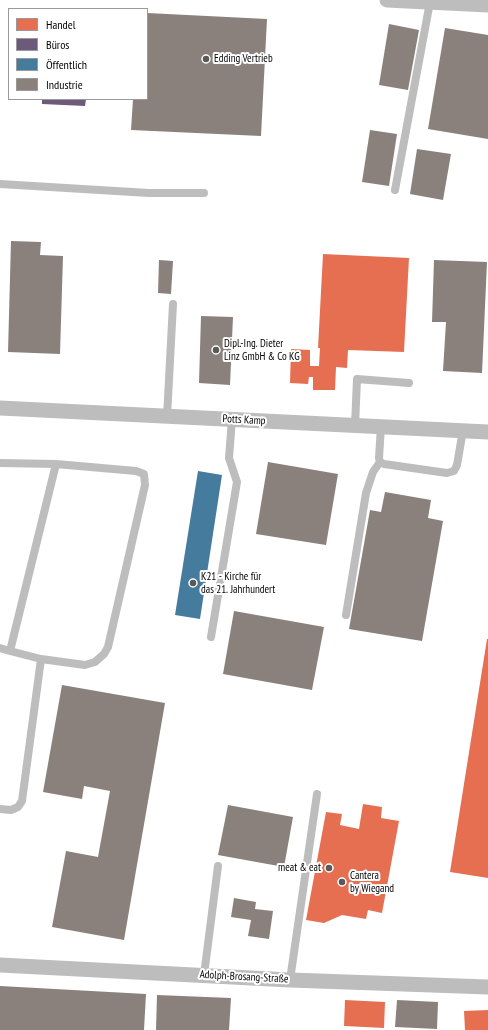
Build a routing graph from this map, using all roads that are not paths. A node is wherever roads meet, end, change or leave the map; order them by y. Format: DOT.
graph roads {
  1 [pos="387,0"];
  2 [pos="434,1"];
  3 [pos="488,5"];
  4 [pos="0,184"];
  5 [pos="395,190"];
  6 [pos="204,194"];
  7 [pos="173,304"];
  8 [pos="409,383"];
  9 [pos="0,408"];
  10 [pos="167,417"];
  11 [pos="232,419"];
  12 [pos="355,426"];
  13 [pos="381,426"];
  14 [pos="463,430"];
  15 [pos="488,432"];
  16 [pos="380,462"];
  17 [pos="0,463"];
  18 [pos="56,464"];
  19 [pos="346,615"];
  20 [pos="211,637"];
  21 [pos="0,648"];
  22 [pos="10,651"];
  23 [pos="41,659"];
  24 [pos="317,794"];
  25 [pos="0,809"];
  26 [pos="218,866"];
  27 [pos="0,965"];
  28 [pos="204,975"];
  29 [pos="290,980"];
  30 [pos="488,987"];
  1 -- 2 [label="street"];
  2 -- 3 [label="street"];
  2 -- 5 [label="lane"];
  4 -- 6 [label="lane"];
  7 -- 10 [label="lane"];
  8 -- 12 [label="lane"];
  9 -- 10 [label="street, Potts Kamp"];
  10 -- 11 [label="street, Potts Kamp"];
  11 -- 12 [label="street, Potts Kamp"];
  11 -- 20 [label="lane"];
  12 -- 13 [label="street, Potts Kamp"];
  13 -- 14 [label="street, Potts Kamp"];
  13 -- 16 [label="lane"];
  14 -- 15 [label="street, Potts Kamp"];
  14 -- 16 [label="lane"];
  16 -- 19 [label="lane"];
  17 -- 18 [label="lane"];
  18 -- 22 [label="lane"];
  18 -- 23 [label="lane"];
  21 -- 22 [label="lane"];
  22 -- 23 [label="lane"];
  23 -- 25 [label="lane"];
  24 -- 29 [label="lane"];
  26 -- 28 [label="lane"];
  27 -- 28 [label="street, Adolph-Brosang-Straße"];
  28 -- 29 [label="street, Adolph-Brosang-Straße"];
  29 -- 30 [label="street, Adolph-Brosang-Straße"];
}
